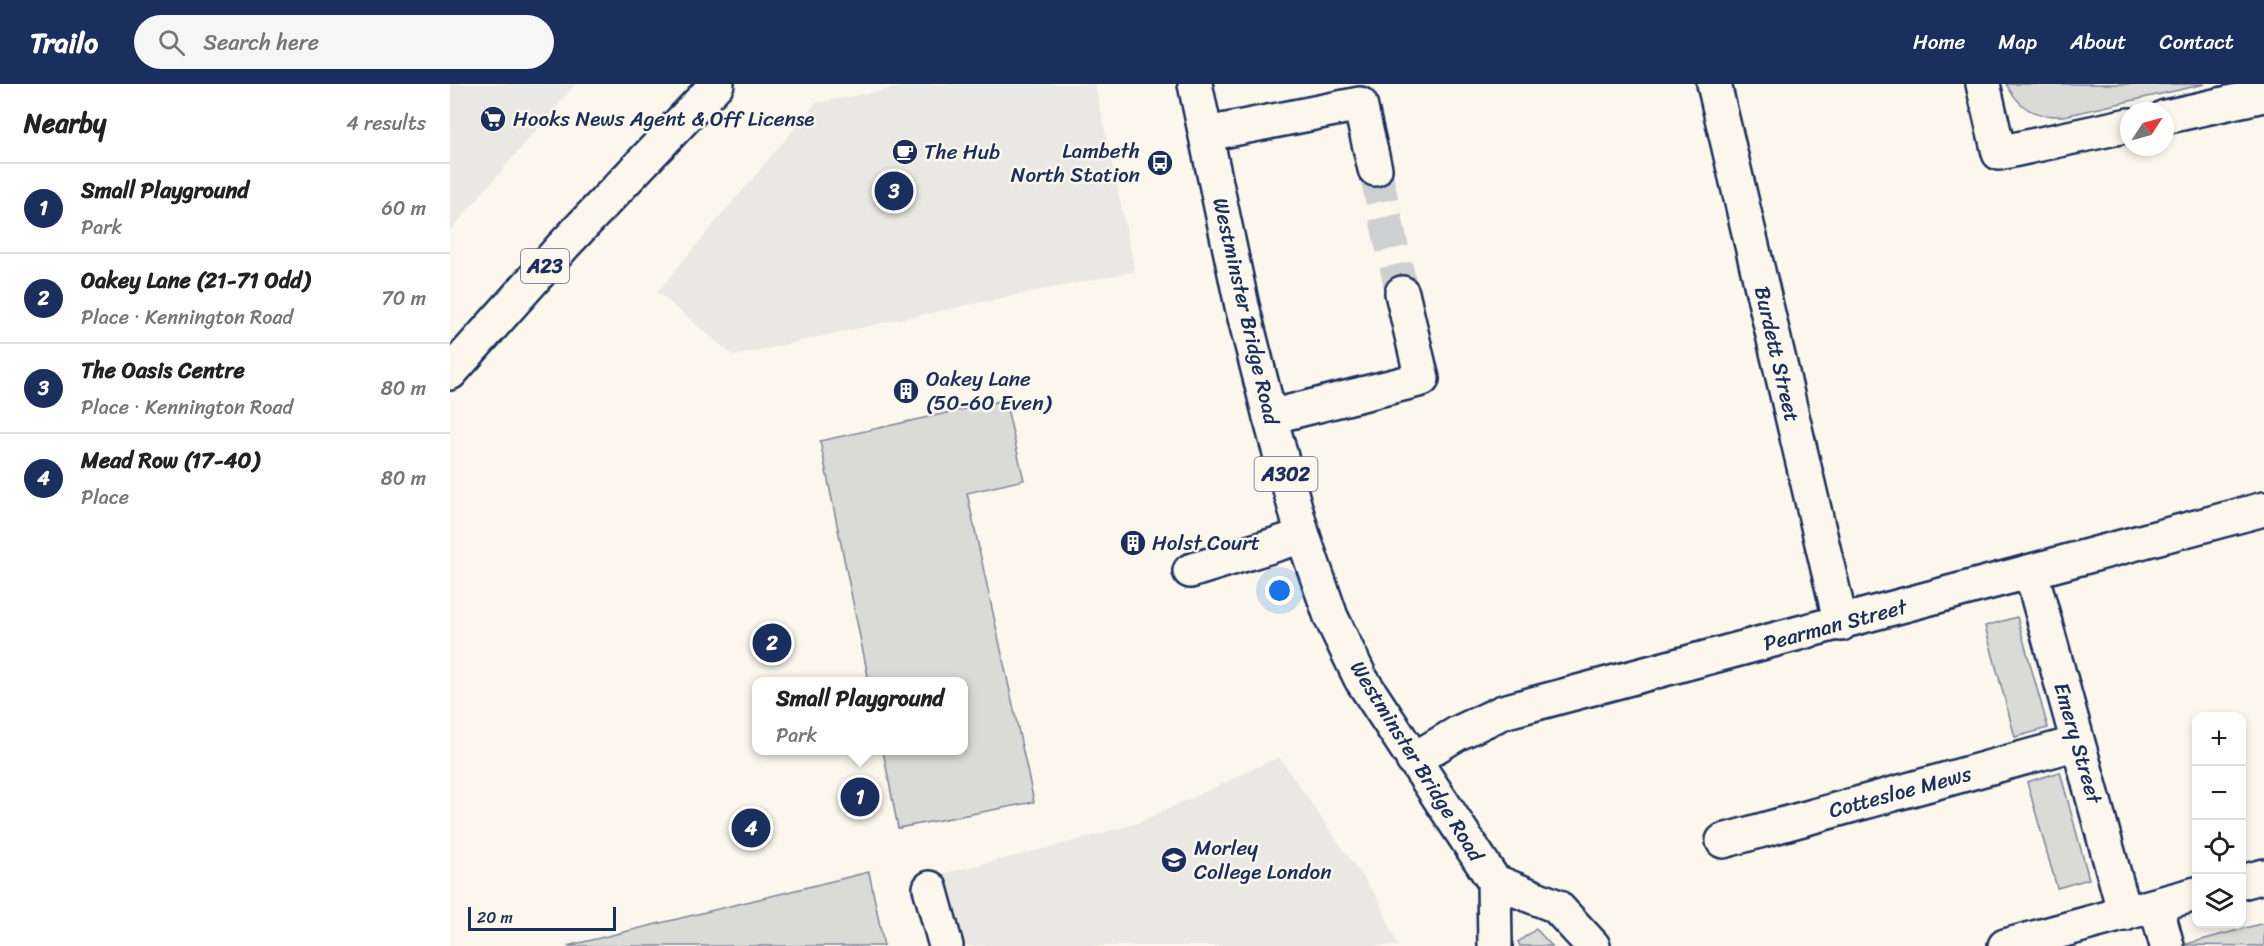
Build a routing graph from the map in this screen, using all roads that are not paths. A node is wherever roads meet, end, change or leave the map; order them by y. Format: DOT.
graph roads {
  1 [pos="717,84"];
  2 [pos="1195,84"];
  3 [pos="1714,84"];
  4 [pos="1983,84"];
  5 [pos="2264,95"];
  6 [pos="2174,115"];
  7 [pos="2120,127"];
  8 [pos="1207,134"];
  9 [pos="1375,169"];
  10 [pos="1402,293"];
  11 [pos="450,373"];
  12 [pos="1270,417"];
  13 [pos="2264,509"];
  14 [pos="1303,536"];
  15 [pos="1190,572"];
  16 [pos="2031,572"];
  17 [pos="1841,624"];
  18 [pos="2078,743"];
  19 [pos="1413,760"];
  20 [pos="1723,841"];
  21 [pos="2264,876"];
  22 [pos="1494,880"];
  23 [pos="2246,881"];
  24 [pos="930,888"];
  25 [pos="2192,895"];
  26 [pos="2156,905"];
  27 [pos="2125,914"];
  28 [pos="946,946"];
  29 [pos="1495,946"];
  30 [pos="1593,946"];
  31 [pos="2006,946"];
  32 [pos="2167,946"];
  1 -- 11 [label="street, A23"];
  2 -- 8 [label="street, Westminster Bridge Road / A302"];
  3 -- 17 [label="street, Burdett Street"];
  4 -- 7 [label="street"];
  5 -- 6 [label="street"];
  8 -- 9 [label="street"];
  8 -- 12 [label="street, Westminster Bridge Road / A302"];
  10 -- 12 [label="street"];
  12 -- 14 [label="street, Westminster Bridge Road / A302"];
  13 -- 16 [label="street, Pearman Street"];
  14 -- 15 [label="street"];
  14 -- 19 [label="street, Westminster Bridge Road / A302"];
  16 -- 17 [label="street, Pearman Street"];
  16 -- 18 [label="street, Emery Street"];
  17 -- 19 [label="street, Pearman Street"];
  18 -- 20 [label="street, Cottesloe Mews"];
  18 -- 27 [label="street, Emery Street"];
  19 -- 22 [label="street, Westminster Bridge Road / A302"];
  21 -- 23 [label="street"];
  22 -- 29 [label="street, Westminster Bridge Road"];
  22 -- 30 [label="street, Westminster Bridge Road"];
  24 -- 28 [label="street"];
  25 -- 26 [label="street"];
  26 -- 27 [label="street"];
  26 -- 32 [label="street"];
  27 -- 31 [label="street"];
}
